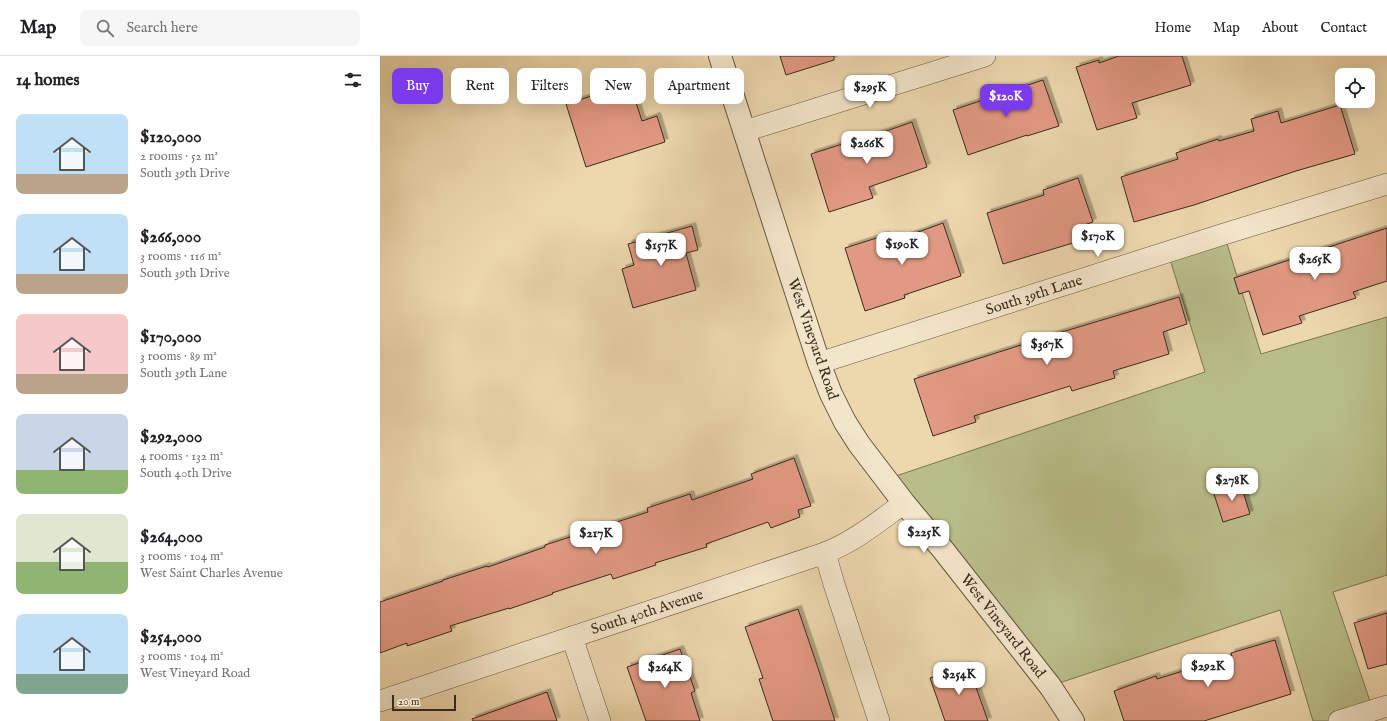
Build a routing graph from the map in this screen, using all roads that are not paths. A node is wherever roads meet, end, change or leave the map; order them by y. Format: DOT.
graph roads {
  1 [pos="720,56"];
  2 [pos="985,56"];
  3 [pos="745,131"];
  4 [pos="1387,184"];
  5 [pos="819,364"];
  6 [pos="904,503"];
  7 [pos="825,553"];
  8 [pos="572,637"];
  9 [pos="380,701"];
  10 [pos="1387,706"];
  11 [pos="600,721"];
  12 [pos="879,721"];
  13 [pos="1073,721"];
  14 [pos="1339,721"];
  1 -- 3 [label="street, West Vineyard Road"];
  2 -- 3 [label="street"];
  3 -- 5 [label="street, West Vineyard Road"];
  4 -- 5 [label="street, South 39th Lane"];
  5 -- 6 [label="street, West Vineyard Road"];
  6 -- 7 [label="street, South 40th Avenue"];
  6 -- 13 [label="street, West Vineyard Road"];
  7 -- 8 [label="street, South 40th Avenue"];
  7 -- 12 [label="street"];
  8 -- 9 [label="street, South 40th Avenue"];
  8 -- 11 [label="street"];
  10 -- 14 [label="street"];
}
